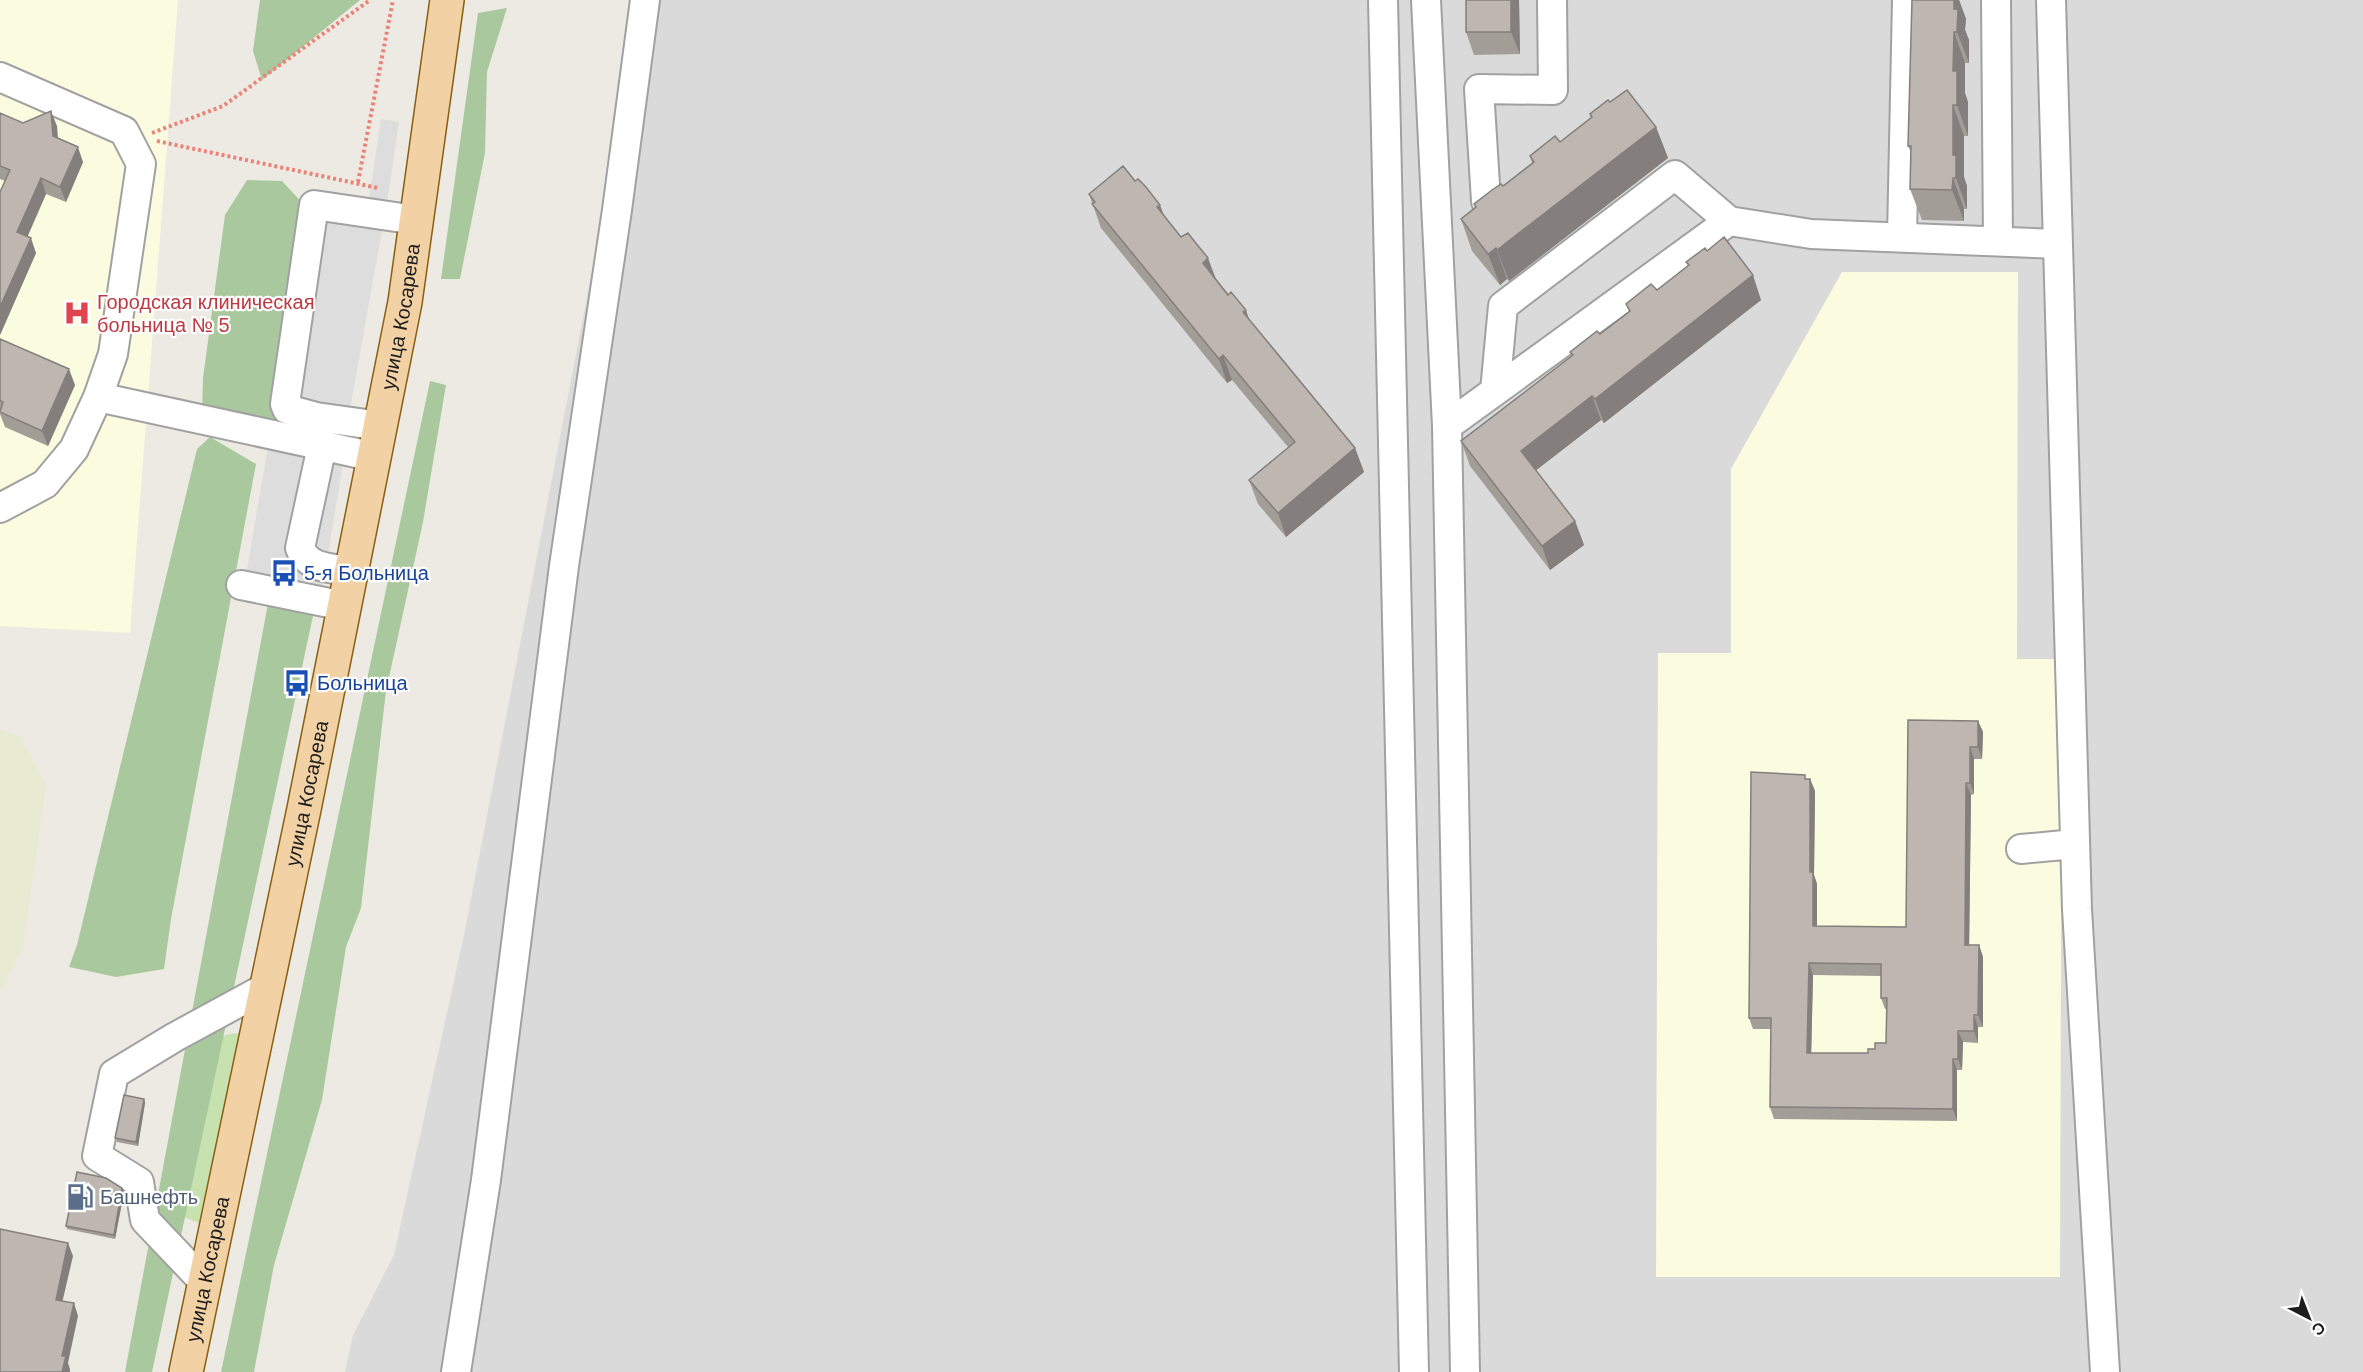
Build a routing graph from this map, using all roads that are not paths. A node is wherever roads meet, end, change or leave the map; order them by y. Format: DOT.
graph roads {
  1 [pos="447,0"];
  2 [pos="645,0"];
  3 [pos="1383,0"];
  4 [pos="1426,0"];
  5 [pos="1552,0"];
  6 [pos="1906,0"];
  7 [pos="1996,0"];
  8 [pos="2051,0"];
  9 [pos="0,77"];
  10 [pos="1486,201"];
  11 [pos="416,220"];
  12 [pos="1729,221"];
  13 [pos="1902,237"];
  14 [pos="1998,241"];
  15 [pos="2058,244"];
  16 [pos="1495,391"];
  17 [pos="98,397"];
  18 [pos="1447,426"];
  19 [pos="378,442"];
  20 [pos="322,446"];
  21 [pos="0,508"];
  22 [pos="351,572"];
  23 [pos="241,585"];
  24 [pos="344,606"];
  25 [pos="2076,844"];
  26 [pos="2021,849"];
  27 [pos="267,987"];
  28 [pos="205,1283"];
  29 [pos="186,1372"];
  30 [pos="456,1372"];
  31 [pos="1414,1372"];
  32 [pos="1465,1372"];
  33 [pos="2105,1372"];
  1 -- 11 [label="main road, улица Косарева"];
  2 -- 30 [label="lane"];
  3 -- 31 [label="lane"];
  4 -- 18 [label="lane"];
  5 -- 10 [label="lane"];
  6 -- 13 [label="lane"];
  7 -- 14 [label="lane"];
  8 -- 15 [label="lane"];
  9 -- 17 [label="lane"];
  11 -- 19 [label="main road, улица Косарева"];
  11 -- 19 [label="lane"];
  12 -- 13 [label="lane"];
  12 -- 16 [label="lane"];
  12 -- 16 [label="lane"];
  13 -- 14 [label="lane"];
  14 -- 15 [label="lane"];
  15 -- 25 [label="lane"];
  16 -- 18 [label="lane"];
  17 -- 20 [label="lane"];
  17 -- 21 [label="lane"];
  18 -- 32 [label="lane"];
  19 -- 20 [label="lane"];
  19 -- 22 [label="main road, улица Косарева"];
  20 -- 22 [label="lane"];
  22 -- 24 [label="main road, улица Косарева"];
  23 -- 24 [label="lane"];
  24 -- 27 [label="main road, улица Косарева"];
  25 -- 26 [label="lane"];
  25 -- 33 [label="lane"];
  27 -- 28 [label="main road, улица Косарева"];
  27 -- 28 [label="lane"];
  28 -- 29 [label="main road, улица Косарева"];
}
